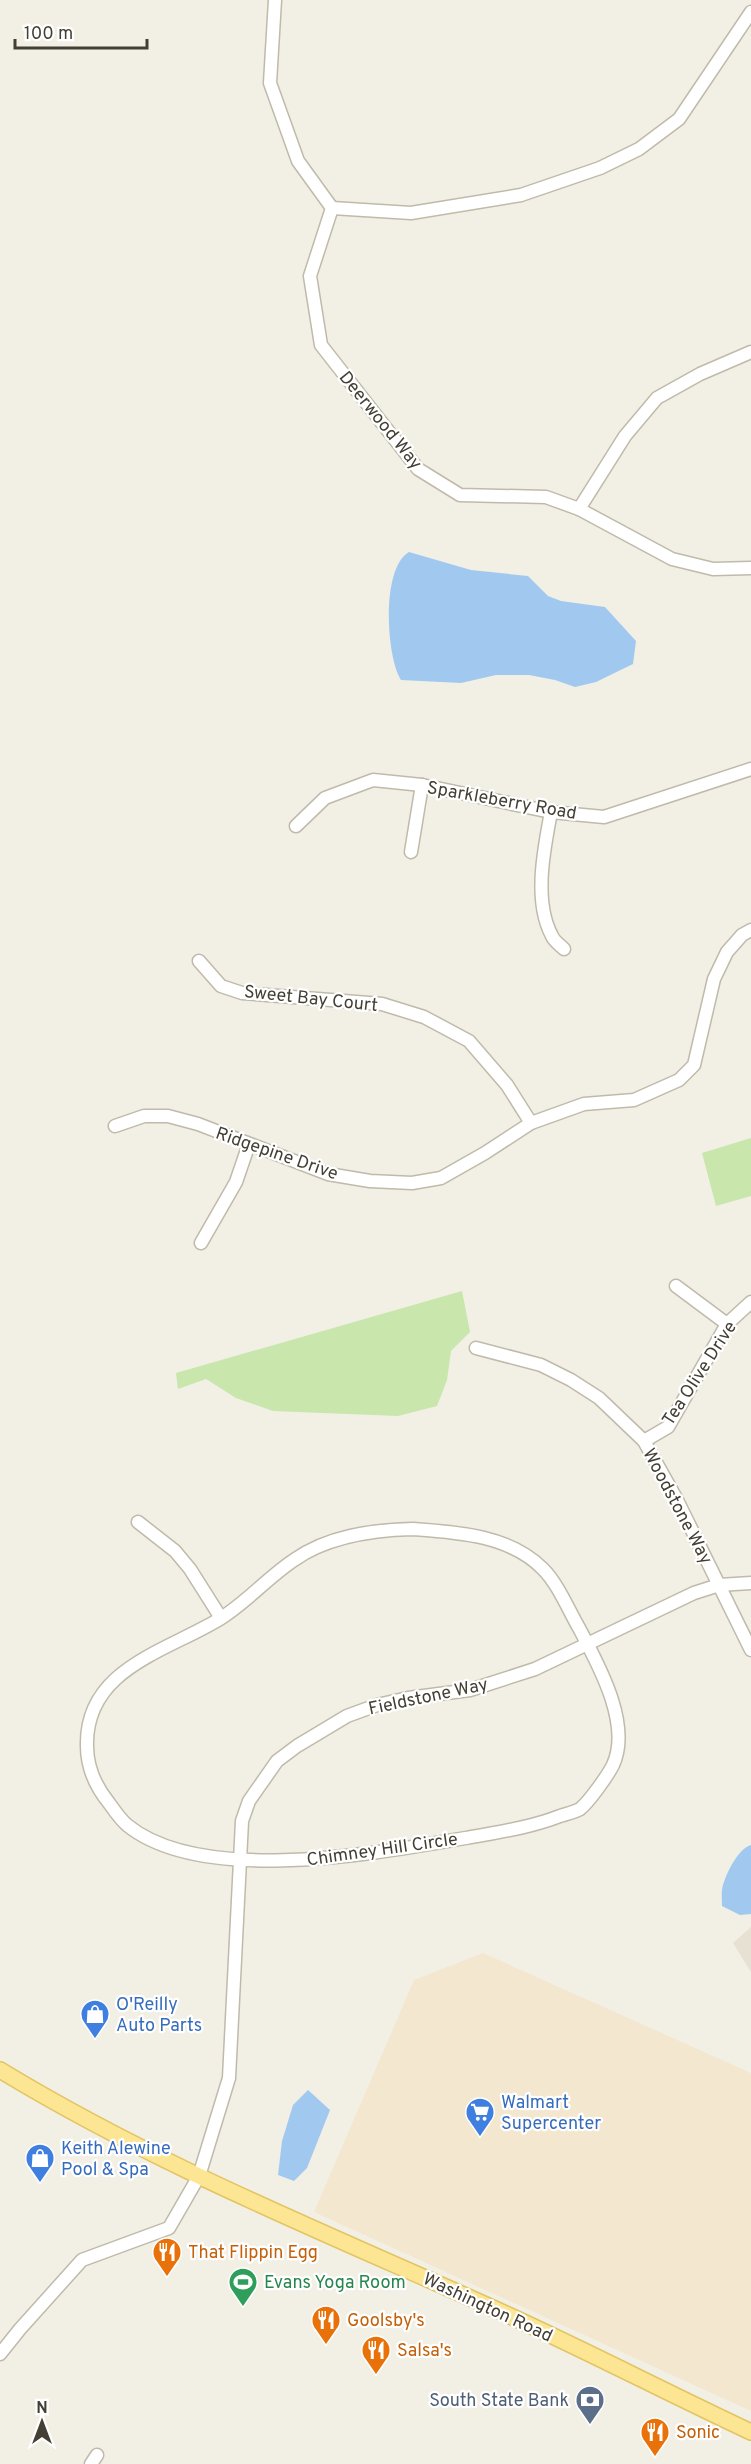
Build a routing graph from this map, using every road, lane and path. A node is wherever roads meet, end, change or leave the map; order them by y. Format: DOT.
graph roads {
  1 [pos="275,0"];
  2 [pos="751,12"];
  3 [pos="332,208"];
  4 [pos="751,352"];
  5 [pos="579,509"];
  6 [pos="751,568"];
  7 [pos="751,769"];
  8 [pos="422,785"];
  9 [pos="551,812"];
  10 [pos="296,826"];
  11 [pos="411,852"];
  12 [pos="751,930"];
  13 [pos="564,949"];
  14 [pos="199,961"];
  15 [pos="531,1123"];
  16 [pos="115,1126"];
  17 [pos="249,1144"];
  18 [pos="201,1243"];
  19 [pos="676,1286"];
  20 [pos="751,1302"];
  21 [pos="727,1324"];
  22 [pos="476,1348"];
  23 [pos="644,1441"];
  24 [pos="138,1522"];
  25 [pos="751,1582"];
  26 [pos="719,1585"];
  27 [pos="221,1618"];
  28 [pos="588,1644"];
  29 [pos="751,1650"];
  30 [pos="239,1858"];
  31 [pos="0,2070"];
  32 [pos="199,2176"];
  33 [pos="0,2354"];
  34 [pos="751,2432"];
  1 -- 3 [label="street"];
  2 -- 3 [label="street"];
  3 -- 5 [label="street, Deerwood Way"];
  4 -- 5 [label="street"];
  5 -- 6 [label="street, Deerwood Way"];
  7 -- 9 [label="street, Sparkleberry Road"];
  8 -- 9 [label="street, Sparkleberry Road"];
  8 -- 10 [label="street, Sparkleberry Road"];
  8 -- 11 [label="street"];
  9 -- 13 [label="street"];
  12 -- 15 [label="street, Ridgepine Drive"];
  14 -- 15 [label="street, Sweet Bay Court"];
  15 -- 17 [label="street, Ridgepine Drive"];
  16 -- 17 [label="street, Ridgepine Drive"];
  17 -- 18 [label="street"];
  19 -- 21 [label="street"];
  20 -- 21 [label="street, Tea Olive Drive"];
  21 -- 23 [label="street, Tea Olive Drive"];
  22 -- 23 [label="street, Woodstone Way"];
  23 -- 26 [label="street, Woodstone Way"];
  24 -- 27 [label="street"];
  25 -- 26 [label="street, Fieldstone Way"];
  26 -- 28 [label="street, Fieldstone Way"];
  26 -- 29 [label="street, Woodstone Way"];
  27 -- 28 [label="street, Chimney Hill Circle"];
  27 -- 30 [label="street, Chimney Hill Circle"];
  28 -- 30 [label="street, Fieldstone Way"];
  28 -- 30 [label="street, Chimney Hill Circle"];
  30 -- 32 [label="street, Fieldstone Way"];
  31 -- 32 [label="main road, Washington Road"];
  32 -- 33 [label="street, Fieldstone Way"];
  32 -- 34 [label="main road, Washington Road"];
}
